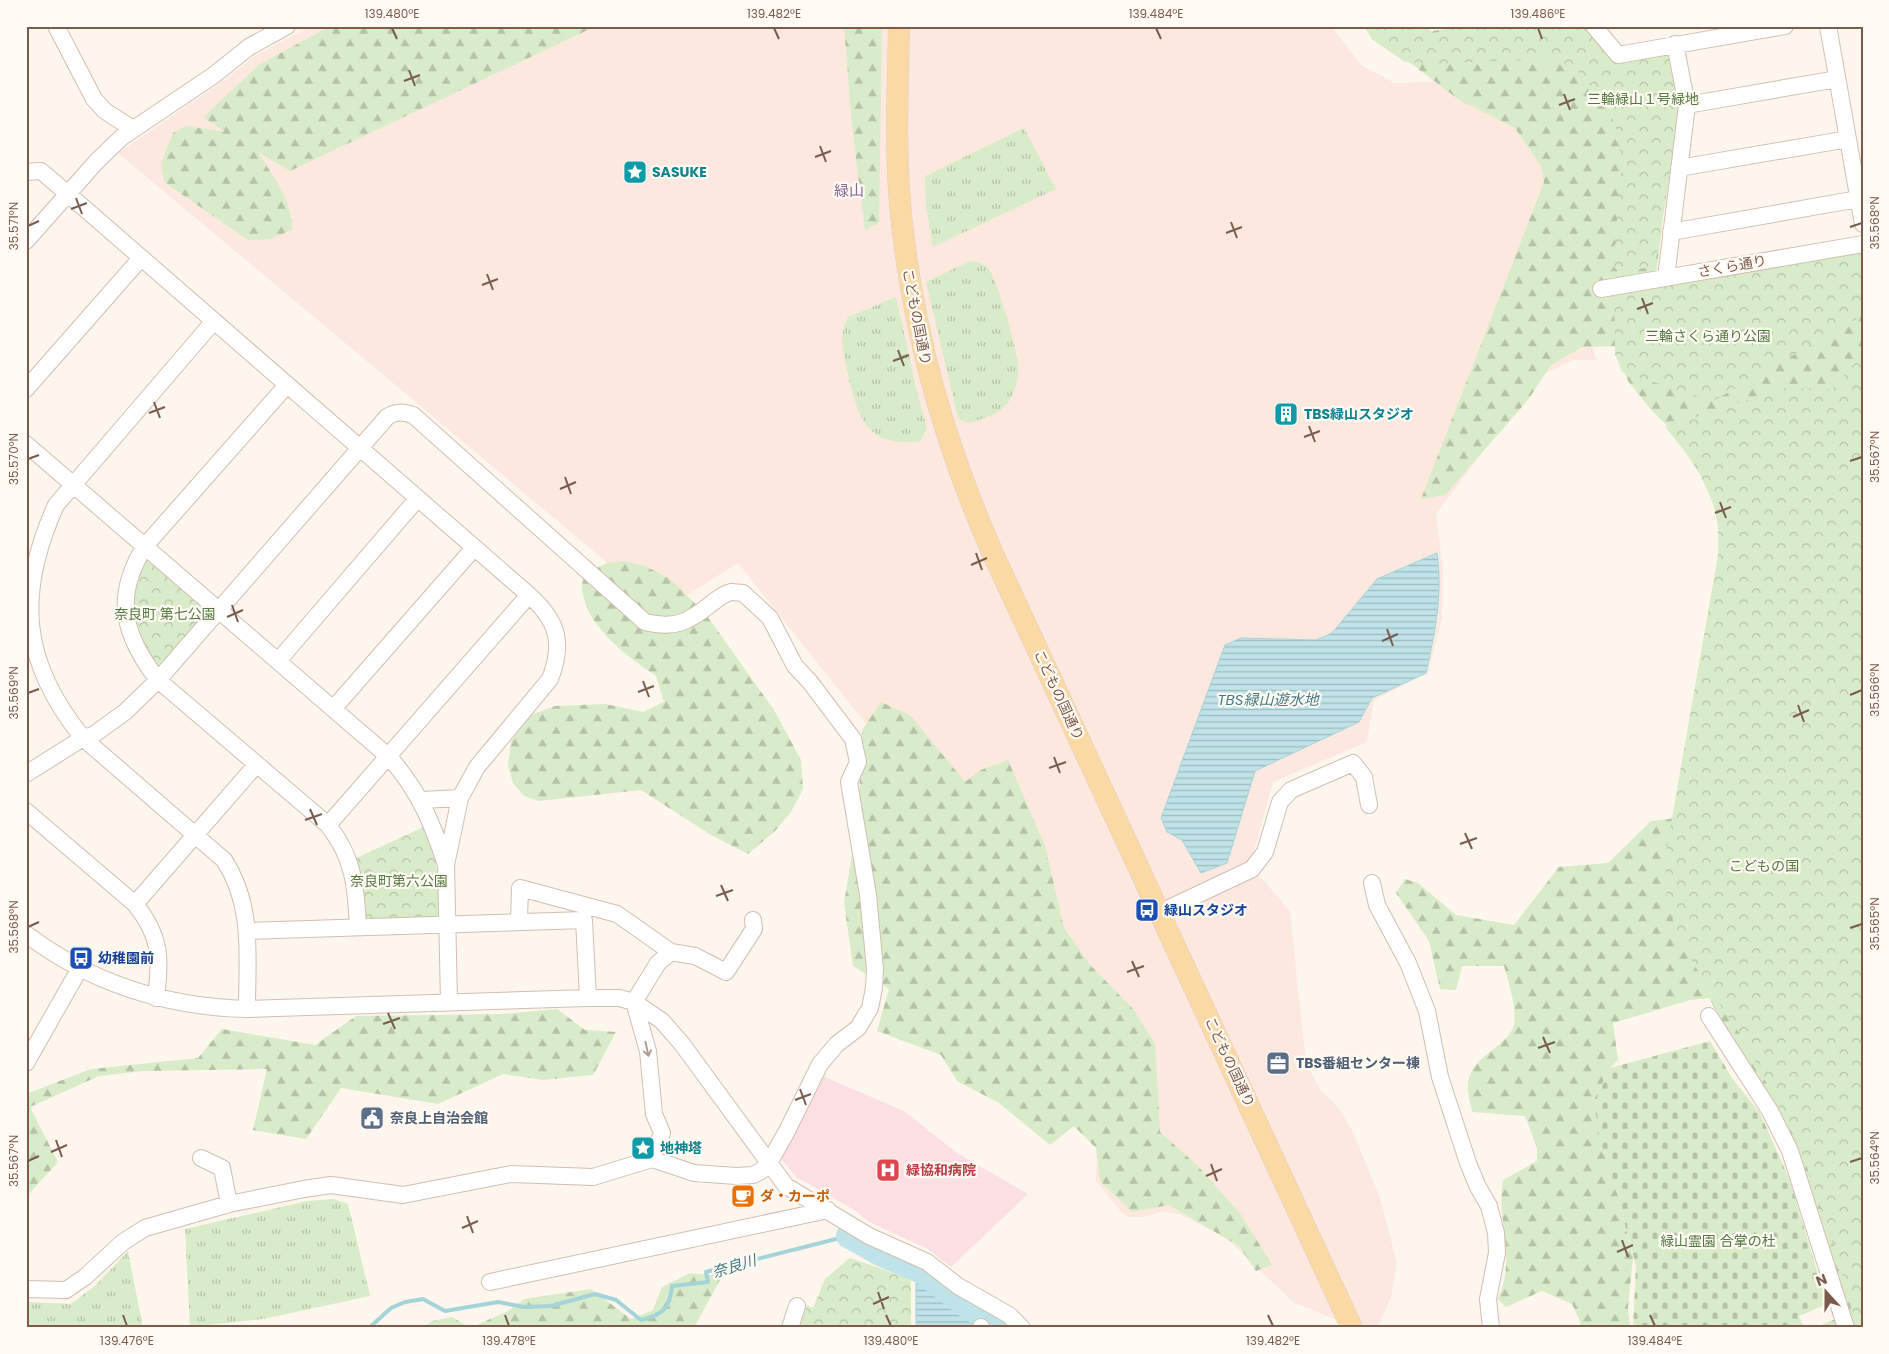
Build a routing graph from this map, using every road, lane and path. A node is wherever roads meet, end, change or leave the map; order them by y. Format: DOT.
graph roads {
  1 [pos="56,26"];
  2 [pos="286,26"];
  3 [pos="899,26"];
  4 [pos="1594,26"];
  5 [pos="1785,26"];
  6 [pos="1828,26"];
  7 [pos="1675,44"];
  8 [pos="1837,79"];
  9 [pos="1687,105"];
  10 [pos="133,129"];
  11 [pos="1848,139"];
  12 [pos="1680,168"];
  13 [pos="26,172"];
  14 [pos="68,194"];
  15 [pos="1858,199"];
  16 [pos="1863,224"];
  17 [pos="1671,232"];
  18 [pos="26,241"];
  19 [pos="1863,244"];
  20 [pos="141,258"];
  21 [pos="1666,278"];
  22 [pos="1601,289"];
  23 [pos="214,321"];
  24 [pos="287,385"];
  25 [pos="26,389"];
  26 [pos="26,444"];
  27 [pos="359,448"];
  28 [pos="73,484"];
  29 [pos="418,498"];
  30 [pos="145,546"];
  31 [pos="474,548"];
  32 [pos="530,595"];
  33 [pos="28,596"];
  34 [pos="219,610"];
  35 [pos="278,661"];
  36 [pos="158,680"];
  37 [pos="333,709"];
  38 [pos="82,738"];
  39 [pos="389,757"];
  40 [pos="256,764"];
  41 [pos="26,774"];
  42 [pos="460,798"];
  43 [pos="422,800"];
  44 [pos="1369,805"];
  45 [pos="26,811"];
  46 [pos="328,825"];
  47 [pos="194,833"];
  48 [pos="446,865"];
  49 [pos="1372,883"];
  50 [pos="135,904"];
  51 [pos="1160,912"];
  52 [pos="520,920"];
  53 [pos="753,920"];
  54 [pos="448,923"];
  55 [pos="358,927"];
  56 [pos="247,931"];
  57 [pos="26,934"];
  58 [pos="671,952"];
  59 [pos="80,968"];
  60 [pos="156,998"];
  61 [pos="588,998"];
  62 [pos="449,1002"];
  63 [pos="634,1002"];
  64 [pos="247,1009"];
  65 [pos="1709,1016"];
  66 [pos="31,1042"];
  67 [pos="26,1063"];
  68 [pos="201,1158"];
  69 [pos="652,1159"];
  70 [pos="769,1163"];
  71 [pos="229,1204"];
  72 [pos="828,1210"];
  73 [pos="490,1282"];
  74 [pos="26,1289"];
  75 [pos="797,1306"];
  76 [pos="790,1328"];
  77 [pos="1022,1328"];
  78 [pos="1352,1328"];
  79 [pos="1491,1328"];
  80 [pos="1846,1328"];
  1 -- 10 [label="street"];
  2 -- 10 [label="street"];
  3 -- 51 [label="main road, こどもの国通り"];
  4 -- 7 [label="street"];
  5 -- 7 [label="street"];
  6 -- 8 [label="street"];
  7 -- 9 [label="street"];
  8 -- 9 [label="street"];
  8 -- 11 [label="street"];
  9 -- 12 [label="street"];
  10 -- 14 [label="street"];
  11 -- 12 [label="street"];
  11 -- 15 [label="street"];
  12 -- 17 [label="street"];
  13 -- 14 [label="street"];
  14 -- 18 [label="street"];
  14 -- 20 [label="street"];
  15 -- 16 [label="street"];
  15 -- 17 [label="street"];
  17 -- 21 [label="street"];
  19 -- 21 [label="street, さくら通り"];
  20 -- 23 [label="street"];
  20 -- 25 [label="street"];
  21 -- 22 [label="street, さくら通り"];
  23 -- 24 [label="street"];
  23 -- 28 [label="street"];
  24 -- 27 [label="street"];
  24 -- 30 [label="street"];
  26 -- 28 [label="street"];
  27 -- 29 [label="street"];
  27 -- 34 [label="street"];
  27 -- 70 [label="street"];
  28 -- 30 [label="street"];
  28 -- 33 [label="street"];
  29 -- 31 [label="street"];
  29 -- 35 [label="street"];
  30 -- 34 [label="street"];
  30 -- 36 [label="street"];
  31 -- 32 [label="street"];
  31 -- 37 [label="street"];
  32 -- 39 [label="street"];
  32 -- 42 [label="street"];
  33 -- 38 [label="street"];
  34 -- 35 [label="street"];
  34 -- 36 [label="street"];
  35 -- 37 [label="street"];
  36 -- 38 [label="street"];
  36 -- 40 [label="street"];
  37 -- 39 [label="street"];
  38 -- 41 [label="street"];
  38 -- 47 [label="street"];
  39 -- 43 [label="street"];
  39 -- 46 [label="street"];
  40 -- 46 [label="street"];
  40 -- 47 [label="street"];
  42 -- 43 [label="street"];
  42 -- 48 [label="street"];
  43 -- 48 [label="street"];
  44 -- 51 [label="street"];
  45 -- 50 [label="street"];
  46 -- 55 [label="street"];
  47 -- 50 [label="street"];
  47 -- 56 [label="street"];
  48 -- 54 [label="street"];
  49 -- 79 [label="street"];
  50 -- 60 [label="street"];
  51 -- 78 [label="main road, こどもの国通り"];
  52 -- 54 [label="street"];
  52 -- 58 [label="street"];
  52 -- 61 [label="street"];
  53 -- 58 [label="street"];
  54 -- 55 [label="street"];
  54 -- 62 [label="street"];
  55 -- 56 [label="street"];
  56 -- 64 [label="street"];
  57 -- 59 [label="street"];
  58 -- 63 [label="street"];
  59 -- 60 [label="street"];
  59 -- 66 [label="street"];
  60 -- 64 [label="street"];
  61 -- 62 [label="street"];
  61 -- 63 [label="street"];
  62 -- 64 [label="street"];
  63 -- 69 [label="street, one-way"];
  63 -- 70 [label="street"];
  65 -- 80 [label="street"];
  66 -- 67 [label="street"];
  68 -- 71 [label="street"];
  69 -- 70 [label="street"];
  69 -- 71 [label="street"];
  70 -- 72 [label="street"];
  71 -- 74 [label="street"];
  72 -- 73 [label="street"];
  72 -- 77 [label="street"];
  75 -- 76 [label="street"];
}
